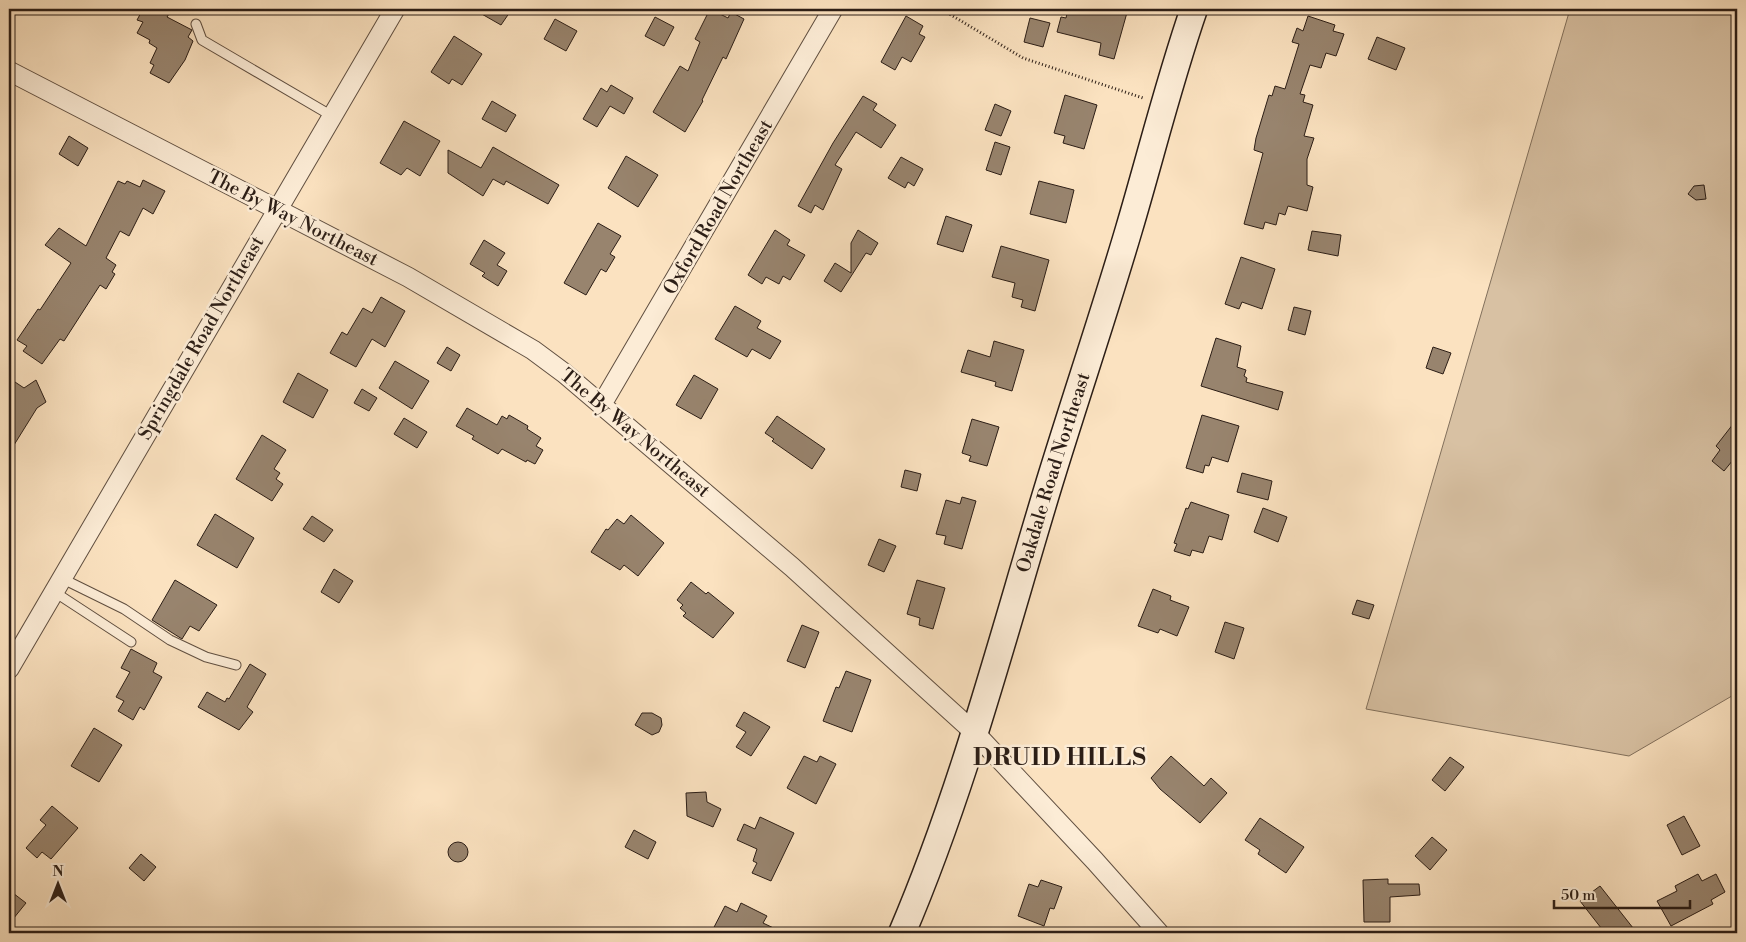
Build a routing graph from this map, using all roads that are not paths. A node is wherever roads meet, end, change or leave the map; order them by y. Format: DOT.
graph roads {
  1 [pos="395,9"];
  2 [pos="833,9"];
  3 [pos="1194,9"];
  4 [pos="196,24"];
  5 [pos="9,71"];
  6 [pos="332,116"];
  7 [pos="277,209"];
  8 [pos="602,404"];
  9 [pos="57,584"];
  10 [pos="131,642"];
  11 [pos="236,665"];
  12 [pos="9,669"];
  13 [pos="975,733"];
  14 [pos="902,933"];
  15 [pos="1159,933"];
  1 -- 6 [label="street, Springdale Road Northeast"];
  2 -- 8 [label="street, Oxford Road Northeast"];
  3 -- 13 [label="street, Oakdale Road Northeast"];
  4 -- 6 [label="lane"];
  5 -- 7 [label="street, The By Way Northeast"];
  6 -- 7 [label="street, Springdale Road Northeast"];
  7 -- 8 [label="street, The By Way Northeast"];
  7 -- 9 [label="street, Springdale Road Northeast"];
  8 -- 13 [label="street, The By Way Northeast"];
  9 -- 10 [label="lane"];
  9 -- 11 [label="lane"];
  9 -- 12 [label="street, Springdale Road Northeast"];
  13 -- 14 [label="street, Oakdale Road Northeast"];
  13 -- 15 [label="street, The By Way Northeast"];
}
